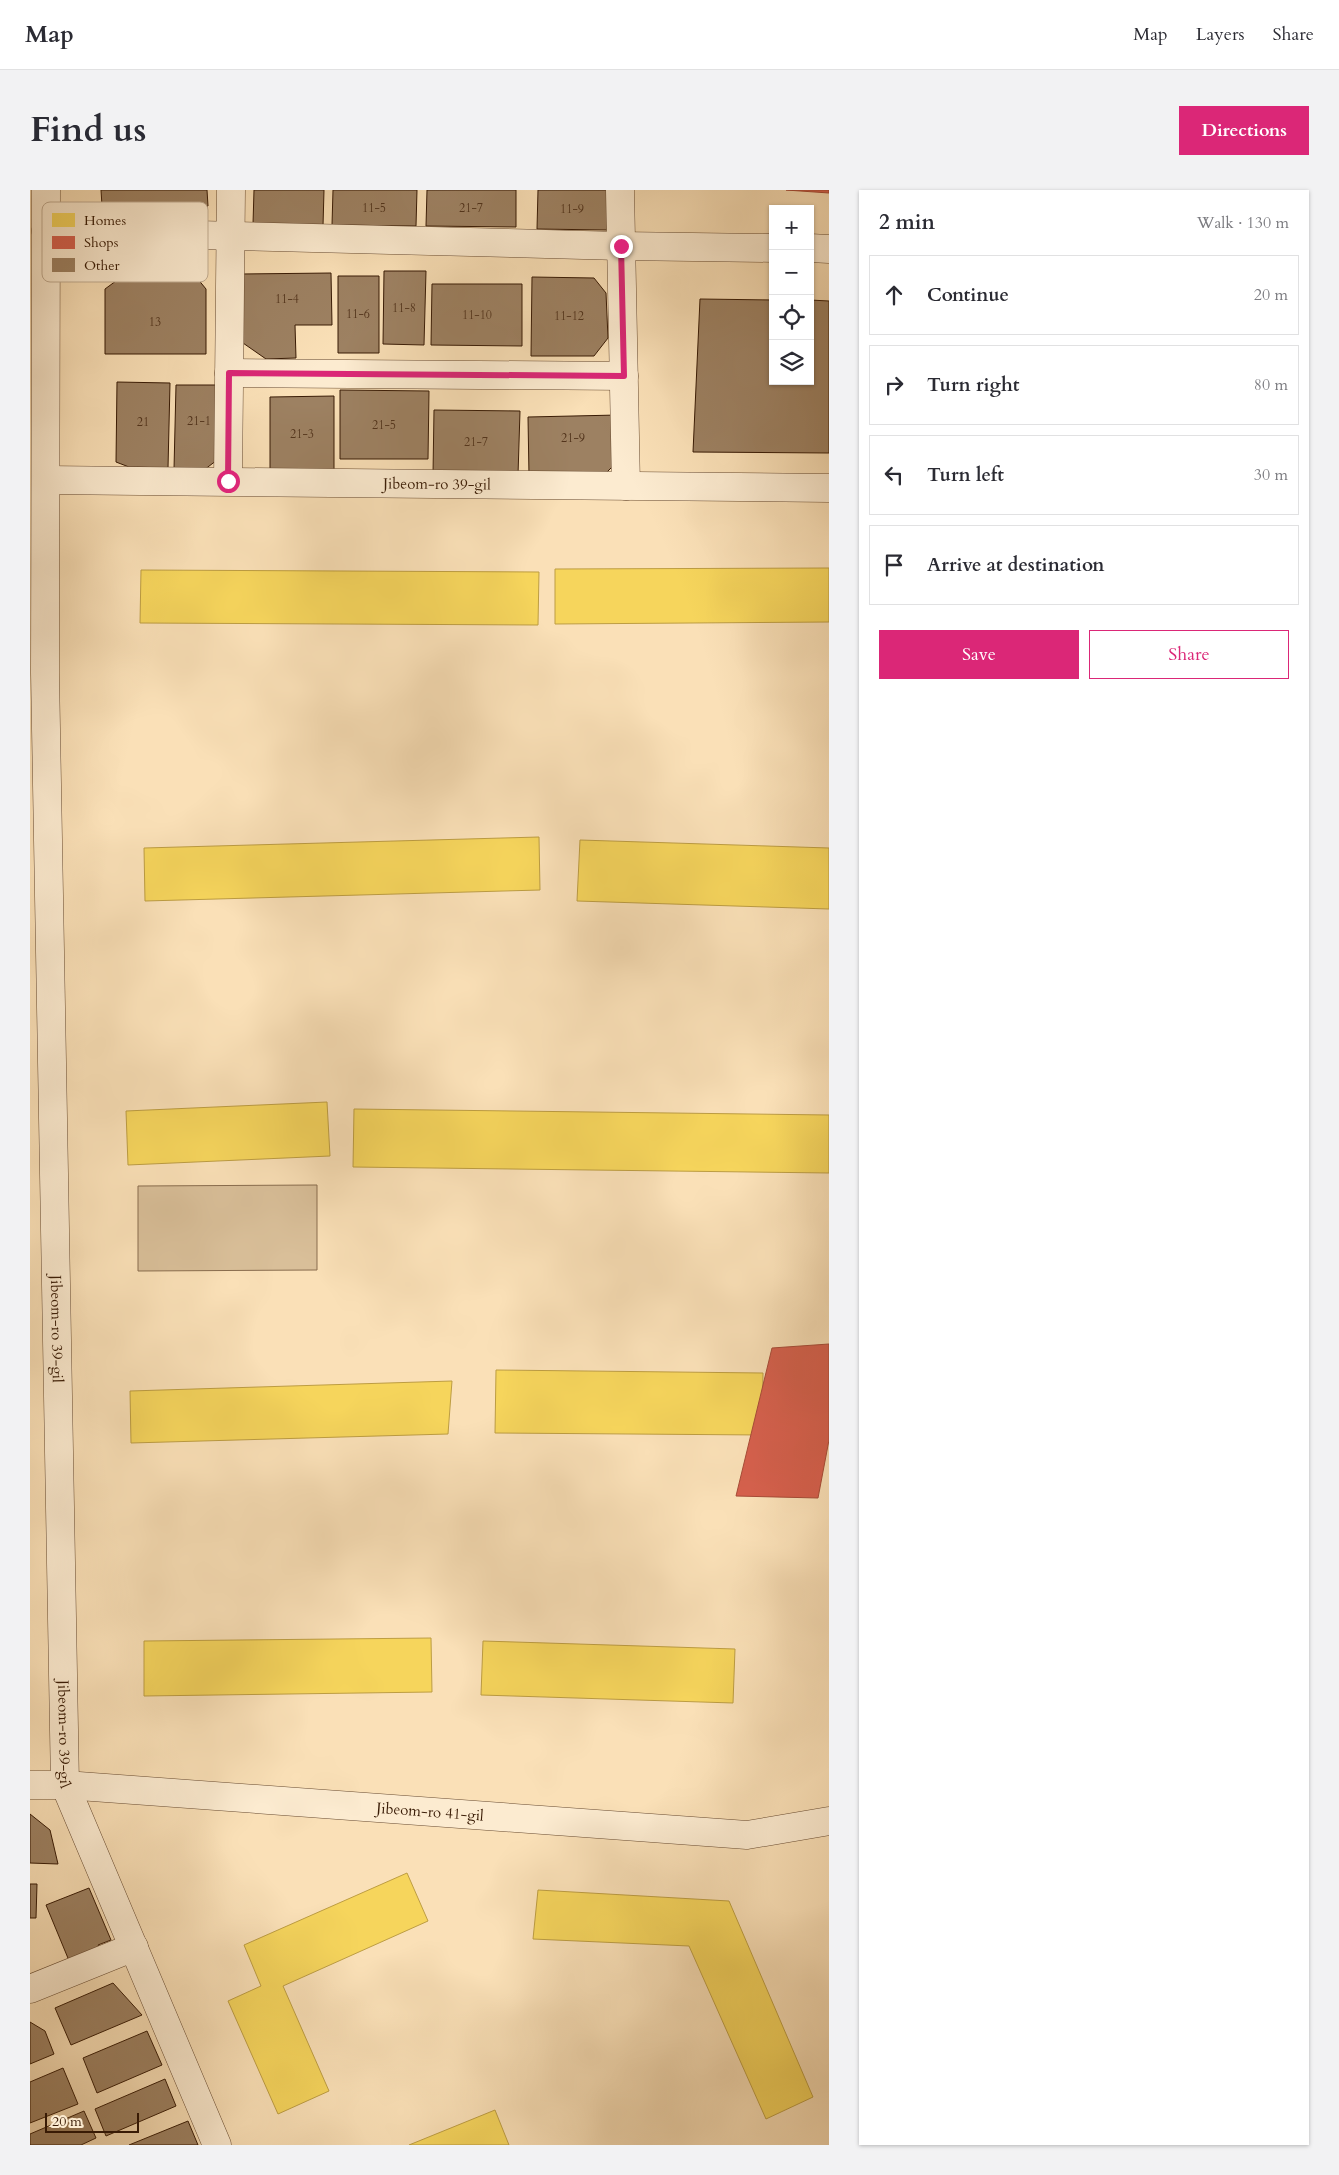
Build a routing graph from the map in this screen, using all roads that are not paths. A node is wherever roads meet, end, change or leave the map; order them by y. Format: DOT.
graph roads {
  1 [pos="231,190"];
  2 [pos="620,190"];
  3 [pos="208,235"];
  4 [pos="231,236"];
  5 [pos="621,246"];
  6 [pos="769,248"];
  7 [pos="814,248"];
  8 [pos="829,249"];
  9 [pos="46,282"];
  10 [pos="229,373"];
  11 [pos="624,376"];
  12 [pos="46,480"];
  13 [pos="228,481"];
  14 [pos="626,486"];
  15 [pos="829,488"];
  16 [pos="38,673"];
  17 [pos="30,1785"];
  18 [pos="65,1785"];
  19 [pos="829,1821"];
  20 [pos="134,1947"];
  21 [pos="30,1989"];
  22 [pos="217,2145"];
  1 -- 4 [label="street"];
  2 -- 5 [label="street"];
  3 -- 4 [label="street"];
  4 -- 5 [label="street"];
  4 -- 10 [label="street"];
  5 -- 6 [label="street"];
  5 -- 11 [label="street"];
  7 -- 8 [label="street"];
  9 -- 12 [label="street, Jibeom-ro 39-gil"];
  10 -- 11 [label="street"];
  10 -- 13 [label="street"];
  11 -- 14 [label="street"];
  12 -- 13 [label="street, Jibeom-ro 39-gil"];
  12 -- 16 [label="street, Jibeom-ro 39-gil"];
  13 -- 14 [label="street, Jibeom-ro 39-gil"];
  14 -- 15 [label="street, Jibeom-ro 39-gil"];
  16 -- 18 [label="street, Jibeom-ro 39-gil"];
  17 -- 18 [label="street, Jibeom-ro 41-gil"];
  18 -- 19 [label="street, Jibeom-ro 41-gil"];
  18 -- 20 [label="street, Jibeom-ro 39-gil"];
  20 -- 21 [label="street"];
  20 -- 22 [label="street, Jibeom-ro 39-gil"];
}
